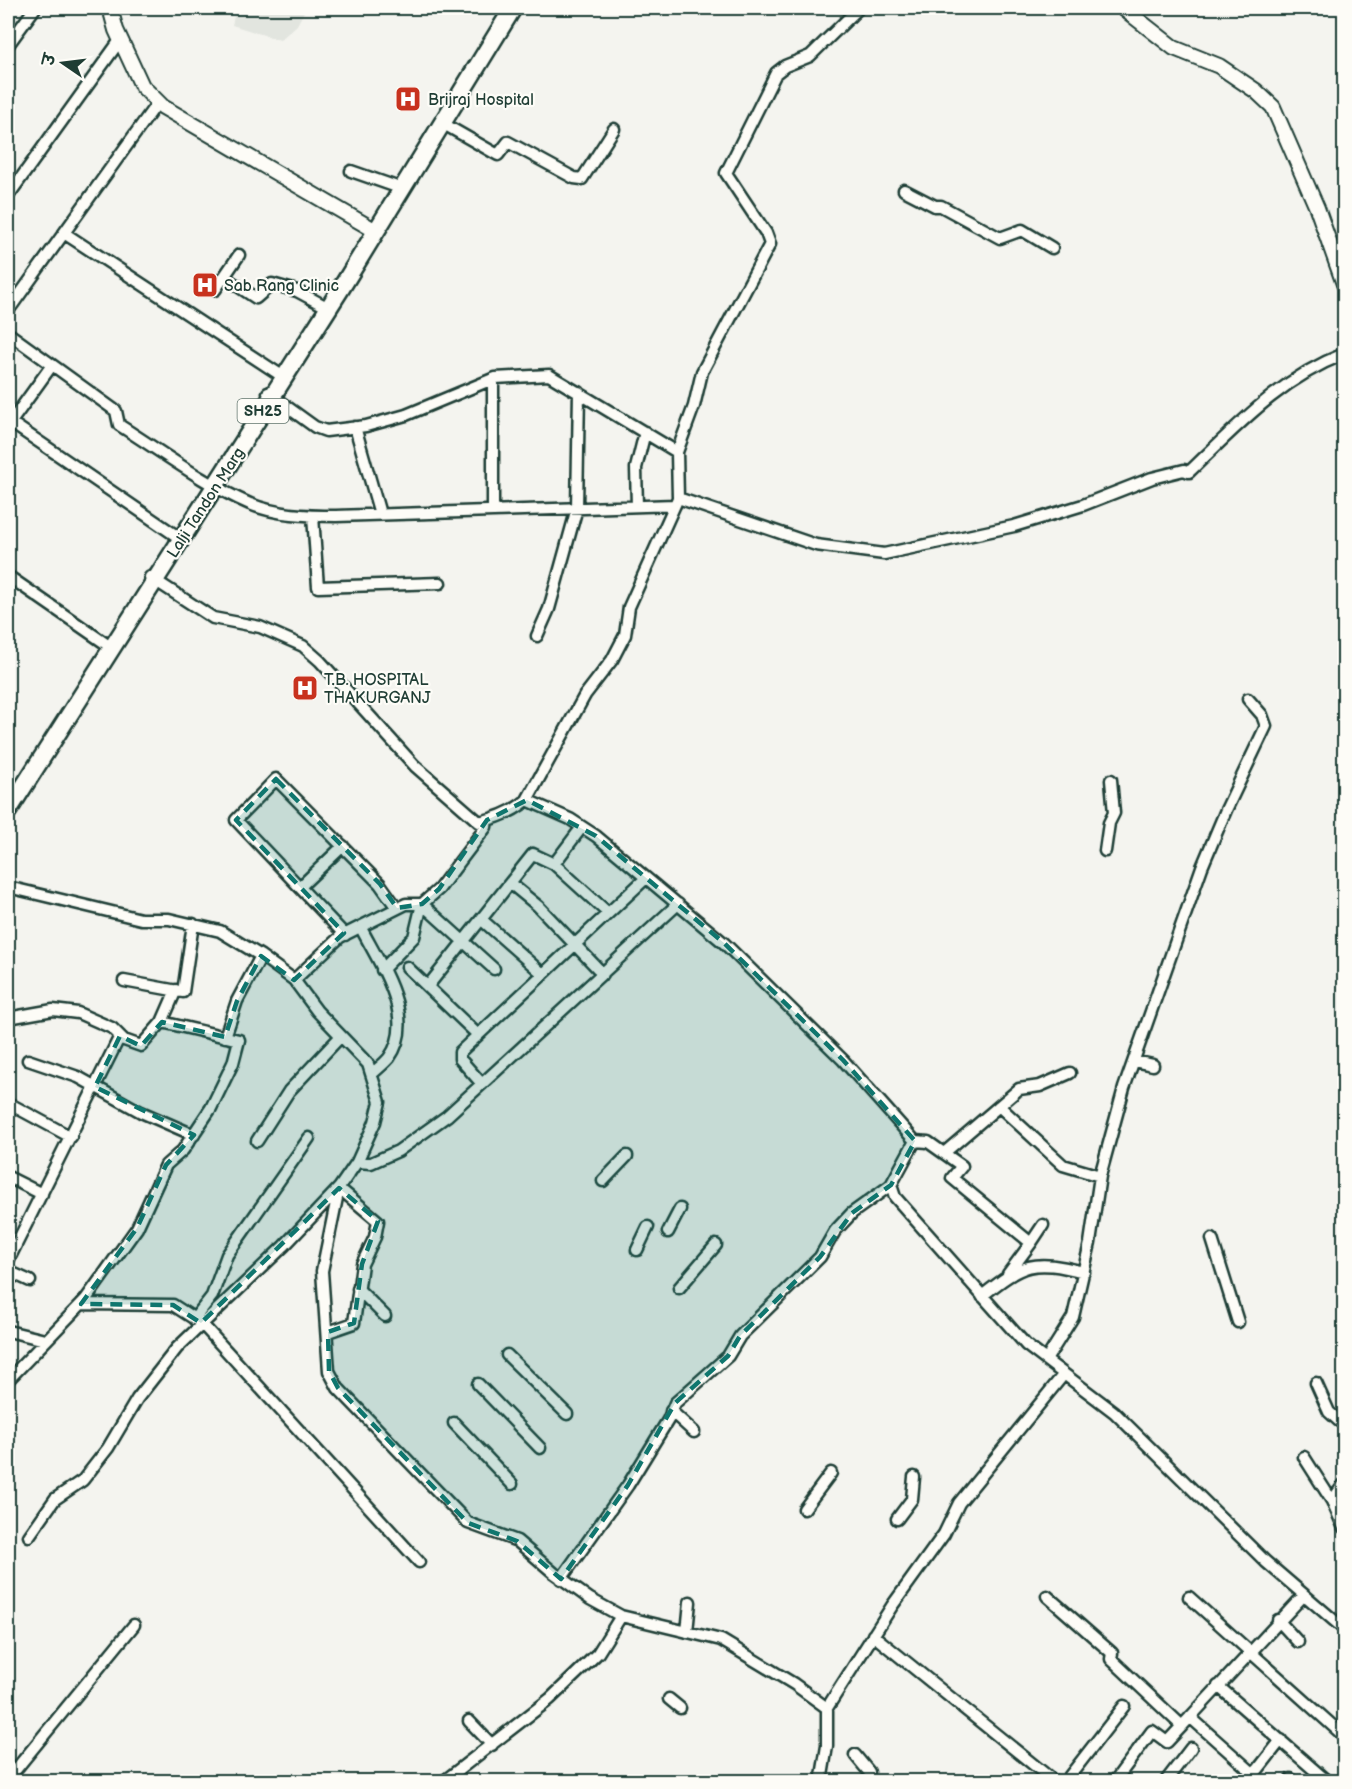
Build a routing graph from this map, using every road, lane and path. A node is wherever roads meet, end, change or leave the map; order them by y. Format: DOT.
graph roads {
  1 [pos="35,8"];
  2 [pos="110,8"];
  3 [pos="502,8"];
  4 [pos="513,8"];
  5 [pos="859,8"];
  6 [pos="1123,8"];
  7 [pos="490,36"];
  8 [pos="120,39"];
  9 [pos="8,45"];
  10 [pos="158,102"];
  11 [pos="442,123"];
  12 [pos="614,129"];
  13 [pos="351,171"];
  14 [pos="394,186"];
  15 [pos="904,190"];
  16 [pos="8,196"];
  17 [pos="373,229"];
  18 [pos="64,233"];
  19 [pos="1052,248"];
  20 [pos="238,255"];
  21 [pos="224,277"];
  22 [pos="1344,284"];
  23 [pos="215,290"];
  24 [pos="323,305"];
  25 [pos="8,311"];
  26 [pos="8,333"];
  27 [pos="1344,354"];
  28 [pos="52,364"];
  29 [pos="279,374"];
  30 [pos="493,380"];
  31 [pos="579,392"];
  32 [pos="270,394"];
  33 [pos="9,424"];
  34 [pos="355,427"];
  35 [pos="645,432"];
  36 [pos="677,452"];
  37 [pos="213,484"];
  38 [pos="677,502"];
  39 [pos="637,506"];
  40 [pos="577,508"];
  41 [pos="493,511"];
  42 [pos="380,514"];
  43 [pos="314,516"];
  44 [pos="179,537"];
  45 [pos="8,576"];
  46 [pos="152,579"];
  47 [pos="440,583"];
  48 [pos="537,636"];
  49 [pos="110,646"];
  50 [pos="1248,699"];
  51 [pos="48,742"];
  52 [pos="1111,780"];
  53 [pos="527,800"];
  54 [pos="8,801"];
  55 [pos="8,811"];
  56 [pos="487,820"];
  57 [pos="582,827"];
  58 [pos="343,846"];
  59 [pos="1105,851"];
  60 [pos="554,864"];
  61 [pos="646,878"];
  62 [pos="510,883"];
  63 [pos="8,887"];
  64 [pos="300,887"];
  65 [pos="422,904"];
  66 [pos="678,904"];
  67 [pos="397,909"];
  68 [pos="608,914"];
  69 [pos="482,920"];
  70 [pos="193,924"];
  71 [pos="361,928"];
  72 [pos="345,934"];
  73 [pos="464,942"];
  74 [pos="575,944"];
  75 [pos="261,956"];
  76 [pos="406,967"];
  77 [pos="494,969"];
  78 [pos="382,970"];
  79 [pos="543,974"];
  80 [pos="603,974"];
  81 [pos="294,980"];
  82 [pos="124,981"];
  83 [pos="428,986"];
  84 [pos="176,990"];
  85 [pos="8,1017"];
  86 [pos="162,1022"];
  87 [pos="478,1035"];
  88 [pos="120,1036"];
  89 [pos="225,1036"];
  90 [pos="341,1036"];
  91 [pos="28,1060"];
  92 [pos="1134,1061"];
  93 [pos="1153,1065"];
  94 [pos="1070,1073"];
  95 [pos="372,1074"];
  96 [pos="482,1084"];
  97 [pos="95,1087"];
  98 [pos="8,1103"];
  99 [pos="999,1106"];
  100 [pos="194,1135"];
  101 [pos="71,1137"];
  102 [pos="309,1138"];
  103 [pos="257,1141"];
  104 [pos="915,1141"];
  105 [pos="944,1153"];
  106 [pos="627,1156"];
  107 [pos="357,1162"];
  108 [pos="1100,1176"];
  109 [pos="8,1177"];
  110 [pos="603,1181"];
  111 [pos="891,1185"];
  112 [pos="339,1188"];
  113 [pos="880,1193"];
  114 [pos="42,1194"];
  115 [pos="895,1197"];
  116 [pos="680,1209"];
  117 [pos="1043,1225"];
  118 [pos="648,1227"];
  119 [pos="668,1232"];
  120 [pos="1212,1239"];
  121 [pos="1030,1244"];
  122 [pos="716,1245"];
  123 [pos="637,1250"];
  124 [pos="8,1261"];
  125 [pos="8,1271"];
  126 [pos="1084,1272"];
  127 [pos="1006,1276"];
  128 [pos="30,1281"];
  129 [pos="679,1288"];
  130 [pos="358,1289"];
  131 [pos="982,1296"];
  132 [pos="81,1304"];
  133 [pos="385,1316"];
  134 [pos="198,1321"];
  135 [pos="1238,1322"];
  136 [pos="8,1331"];
  137 [pos="328,1332"];
  138 [pos="45,1340"];
  139 [pos="507,1355"];
  140 [pos="1046,1360"];
  141 [pos="1064,1374"];
  142 [pos="8,1380"];
  143 [pos="1316,1383"];
  144 [pos="478,1384"];
  145 [pos="671,1411"];
  146 [pos="567,1414"];
  147 [pos="1344,1417"];
  148 [pos="454,1423"];
  149 [pos="694,1432"];
  150 [pos="540,1448"];
  151 [pos="1304,1457"];
  152 [pos="831,1473"];
  153 [pos="914,1477"];
  154 [pos="512,1484"];
  155 [pos="1344,1484"];
  156 [pos="1332,1501"];
  157 [pos="804,1509"];
  158 [pos="897,1519"];
  159 [pos="1344,1528"];
  160 [pos="29,1536"];
  161 [pos="419,1562"];
  162 [pos="561,1579"];
  163 [pos="1304,1595"];
  164 [pos="1047,1596"];
  165 [pos="1189,1597"];
  166 [pos="690,1602"];
  167 [pos="621,1616"];
  168 [pos="1278,1620"];
  169 [pos="134,1626"];
  170 [pos="1344,1629"];
  171 [pos="687,1632"];
  172 [pos="873,1635"];
  173 [pos="1298,1642"];
  174 [pos="1249,1652"];
  175 [pos="1218,1686"];
  176 [pos="669,1700"];
  177 [pos="1124,1706"];
  178 [pos="680,1708"];
  179 [pos="827,1708"];
  180 [pos="469,1721"];
  181 [pos="1186,1721"];
  182 [pos="1344,1736"];
  183 [pos="1281,1740"];
  184 [pos="492,1744"];
  185 [pos="1191,1748"];
  186 [pos="855,1755"];
  187 [pos="869,1772"];
  188 [pos="1251,1778"];
  189 [pos="8,1779"];
  190 [pos="443,1782"];
  191 [pos="821,1782"];
  192 [pos="1055,1782"];
  193 [pos="1065,1782"];
  194 [pos="1114,1782"];
  195 [pos="1165,1782"];
  196 [pos="1328,1782"];
  1 -- 9 [label="street"];
  2 -- 8 [label="street"];
  3 -- 7 [label="main road, Lalji Tandon Marg / SH25"];
  4 -- 7 [label="main road, Lalji Tandon Marg / SH25"];
  5 -- 36 [label="street"];
  6 -- 22 [label="street"];
  7 -- 11 [label="main road, Lalji Tandon Marg / SH25"];
  7 -- 14 [label="main road, Lalji Tandon Marg / SH25"];
  8 -- 10 [label="street"];
  8 -- 16 [label="street"];
  10 -- 17 [label="street"];
  10 -- 18 [label="street"];
  11 -- 12 [label="street"];
  11 -- 17 [label="main road, Lalji Tandon Marg / SH25"];
  13 -- 14 [label="street"];
  14 -- 17 [label="main road, Lalji Tandon Marg / SH25"];
  15 -- 19 [label="street"];
  17 -- 24 [label="main road, Lalji Tandon Marg / SH25"];
  17 -- 32 [label="main road, Lalji Tandon Marg / SH25"];
  18 -- 25 [label="street"];
  18 -- 29 [label="street"];
  20 -- 21 [label="street"];
  21 -- 23 [label="street"];
  21 -- 24 [label="street"];
  24 -- 29 [label="main road, Lalji Tandon Marg / SH25"];
  26 -- 28 [label="street"];
  27 -- 38 [label="street"];
  28 -- 33 [label="street"];
  28 -- 37 [label="street"];
  29 -- 32 [label="main road, Lalji Tandon Marg / SH25"];
  30 -- 31 [label="street"];
  30 -- 34 [label="street"];
  30 -- 41 [label="street"];
  31 -- 35 [label="street"];
  31 -- 40 [label="street"];
  32 -- 34 [label="street"];
  32 -- 37 [label="main road, Lalji Tandon Marg / SH25"];
  33 -- 44 [label="street"];
  34 -- 42 [label="street"];
  35 -- 36 [label="street"];
  35 -- 39 [label="street"];
  36 -- 38 [label="street"];
  37 -- 43 [label="street"];
  37 -- 44 [label="main road, Lalji Tandon Marg / SH25"];
  38 -- 39 [label="street"];
  38 -- 53 [label="street"];
  39 -- 40 [label="street"];
  40 -- 41 [label="street"];
  40 -- 48 [label="street"];
  41 -- 42 [label="street"];
  42 -- 43 [label="street"];
  43 -- 47 [label="street"];
  44 -- 46 [label="main road, Lalji Tandon Marg / SH25"];
  45 -- 49 [label="street"];
  46 -- 49 [label="main road, Lalji Tandon Marg / SH25"];
  46 -- 56 [label="street"];
  49 -- 51 [label="main road, Lalji Tandon Marg / SH25"];
  50 -- 92 [label="street"];
  51 -- 54 [label="main road, Lalji Tandon Marg / SH25"];
  51 -- 55 [label="main road, Lalji Tandon Marg / SH25"];
  52 -- 59 [label="street"];
  53 -- 56 [label="street"];
  53 -- 57 [label="street"];
  56 -- 65 [label="street"];
  57 -- 60 [label="street"];
  57 -- 61 [label="street"];
  58 -- 64 [label="street"];
  58 -- 64 [label="street"];
  58 -- 67 [label="street"];
  60 -- 62 [label="street"];
  60 -- 68 [label="street"];
  61 -- 66 [label="street"];
  61 -- 68 [label="street"];
  62 -- 69 [label="street"];
  62 -- 74 [label="street"];
  63 -- 70 [label="street"];
  64 -- 72 [label="street"];
  65 -- 67 [label="street"];
  65 -- 73 [label="street"];
  65 -- 78 [label="street"];
  66 -- 80 [label="street"];
  66 -- 104 [label="street"];
  67 -- 71 [label="street"];
  68 -- 74 [label="street"];
  69 -- 73 [label="street"];
  69 -- 79 [label="street"];
  70 -- 75 [label="street"];
  70 -- 84 [label="street"];
  71 -- 72 [label="street"];
  71 -- 78 [label="street"];
  72 -- 81 [label="street"];
  73 -- 77 [label="street"];
  73 -- 83 [label="street"];
  74 -- 79 [label="street"];
  74 -- 80 [label="street"];
  75 -- 81 [label="street"];
  75 -- 89 [label="street"];
  76 -- 83 [label="street"];
  78 -- 95 [label="street"];
  79 -- 87 [label="street"];
  80 -- 96 [label="street"];
  81 -- 90 [label="street"];
  82 -- 84 [label="street"];
  83 -- 87 [label="street"];
  84 -- 86 [label="street"];
  85 -- 88 [label="street"];
  86 -- 88 [label="street"];
  86 -- 89 [label="street"];
  87 -- 96 [label="street"];
  88 -- 97 [label="street"];
  89 -- 100 [label="street"];
  90 -- 95 [label="street"];
  90 -- 103 [label="street"];
  91 -- 97 [label="street"];
  92 -- 93 [label="street"];
  92 -- 108 [label="street"];
  94 -- 99 [label="street"];
  95 -- 107 [label="street"];
  96 -- 107 [label="street"];
  97 -- 100 [label="street"];
  97 -- 101 [label="street"];
  98 -- 101 [label="street"];
  99 -- 105 [label="street"];
  99 -- 108 [label="street"];
  100 -- 132 [label="street"];
  101 -- 114 [label="street"];
  102 -- 134 [label="street"];
  104 -- 105 [label="street"];
  104 -- 111 [label="street"];
  105 -- 121 [label="street"];
  106 -- 110 [label="street"];
  107 -- 112 [label="street"];
  108 -- 126 [label="street"];
  109 -- 114 [label="street"];
  111 -- 113 [label="street"];
  111 -- 115 [label="street"];
  112 -- 130 [label="street"];
  112 -- 134 [label="street"];
  112 -- 137 [label="street"];
  113 -- 115 [label="street"];
  113 -- 145 [label="street"];
  114 -- 124 [label="street"];
  115 -- 131 [label="street"];
  116 -- 119 [label="street"];
  117 -- 121 [label="street"];
  118 -- 123 [label="street"];
  120 -- 135 [label="street"];
  121 -- 127 [label="street"];
  122 -- 129 [label="street"];
  125 -- 128 [label="street"];
  126 -- 127 [label="street"];
  126 -- 140 [label="street"];
  127 -- 131 [label="street"];
  130 -- 133 [label="street"];
  130 -- 137 [label="street"];
  131 -- 140 [label="street"];
  132 -- 134 [label="street"];
  132 -- 138 [label="street"];
  134 -- 160 [label="street"];
  134 -- 161 [label="street"];
  136 -- 138 [label="street"];
  137 -- 162 [label="street"];
  138 -- 142 [label="street"];
  139 -- 146 [label="street"];
  140 -- 141 [label="street"];
  141 -- 163 [label="street"];
  141 -- 172 [label="street"];
  143 -- 147 [label="street"];
  144 -- 150 [label="street"];
  145 -- 149 [label="street"];
  145 -- 162 [label="street"];
  148 -- 154 [label="street"];
  151 -- 156 [label="street"];
  152 -- 157 [label="street"];
  153 -- 158 [label="street"];
  155 -- 156 [label="street"];
  156 -- 159 [label="street"];
  162 -- 167 [label="street"];
  163 -- 168 [label="street"];
  163 -- 170 [label="street"];
  164 -- 181 [label="street"];
  165 -- 174 [label="street"];
  166 -- 171 [label="street"];
  167 -- 171 [label="street"];
  167 -- 184 [label="street"];
  168 -- 173 [label="street"];
  168 -- 174 [label="street"];
  169 -- 189 [label="street"];
  171 -- 179 [label="street"];
  172 -- 179 [label="street"];
  172 -- 192 [label="street"];
  174 -- 175 [label="street"];
  174 -- 182 [label="street"];
  175 -- 181 [label="street"];
  175 -- 183 [label="street"];
  176 -- 178 [label="street"];
  177 -- 193 [label="street"];
  179 -- 191 [label="street"];
  180 -- 184 [label="street"];
  181 -- 188 [label="street"];
  181 -- 194 [label="street"];
  183 -- 188 [label="street"];
  183 -- 196 [label="street"];
  184 -- 190 [label="street"];
  185 -- 195 [label="street"];
  186 -- 187 [label="street"];
}
